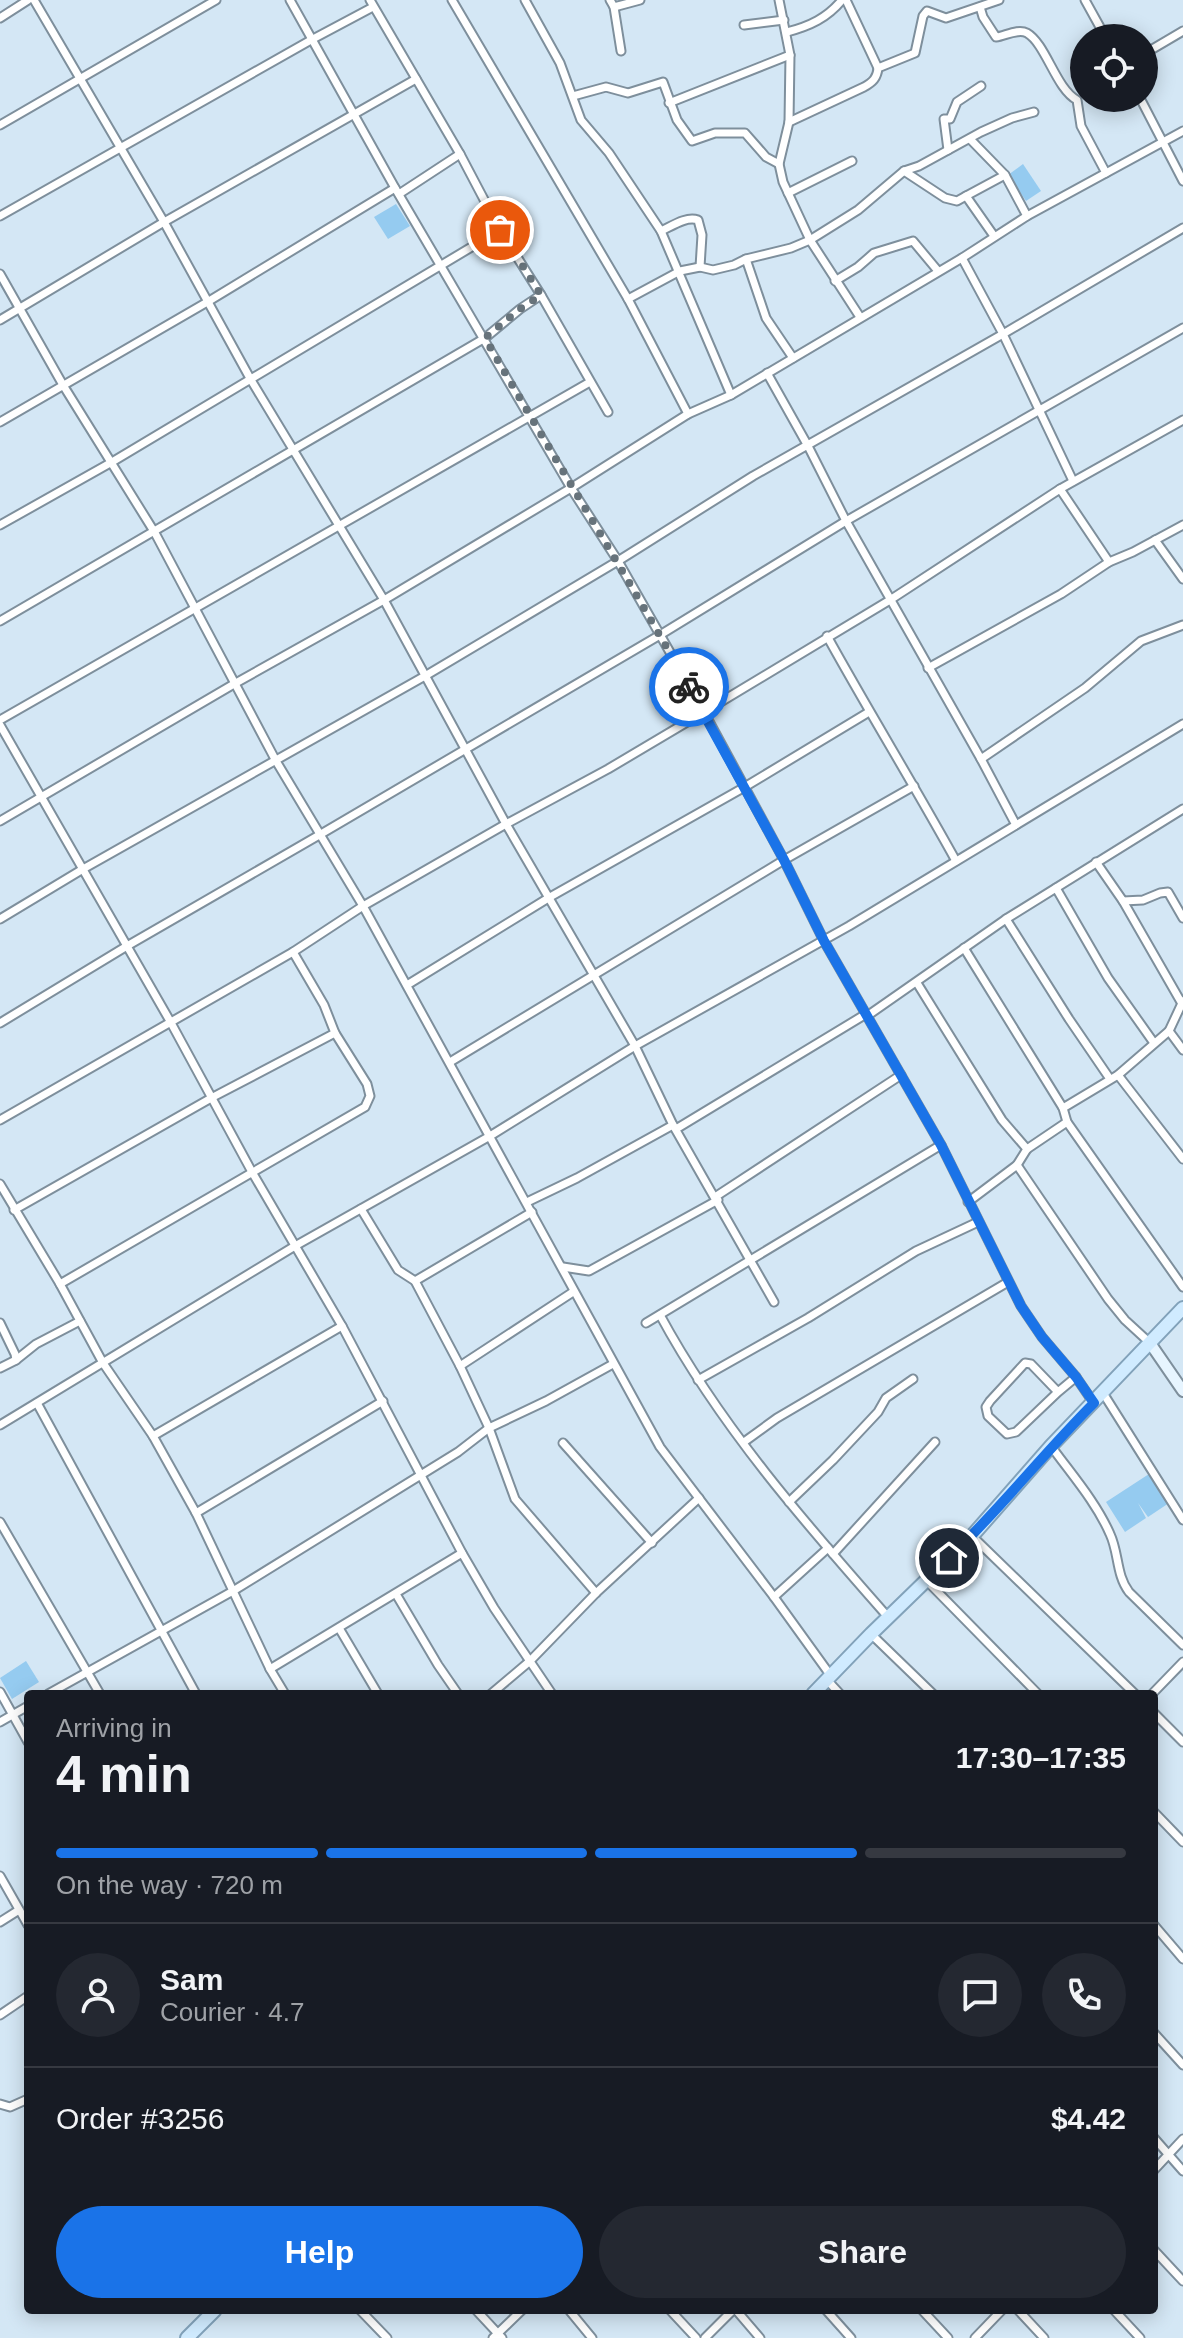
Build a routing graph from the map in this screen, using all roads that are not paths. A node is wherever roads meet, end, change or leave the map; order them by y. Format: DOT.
graph roads {
  1 [pos="31,0"];
  2 [pos="216,0"];
  3 [pos="290,0"];
  4 [pos="452,0"];
  5 [pos="526,0"];
  6 [pos="640,0"];
  7 [pos="779,0"];
  8 [pos="844,0"];
  9 [pos="999,0"];
  10 [pos="1085,0"];
  11 [pos="372,3"];
  12 [pos="612,4"];
  13 [pos="980,7"];
  14 [pos="0,18"];
  15 [pos="784,20"];
  16 [pos="1098,24"];
  17 [pos="744,25"];
  18 [pos="1183,31"];
  19 [pos="787,32"];
  20 [pos="311,40"];
  21 [pos="1158,46"];
  22 [pos="621,51"];
  23 [pos="790,55"];
  24 [pos="878,68"];
  25 [pos="80,77"];
  26 [pos="416,79"];
  27 [pos="981,86"];
  28 [pos="573,96"];
  29 [pos="669,103"];
  30 [pos="1034,112"];
  31 [pos="1147,112"];
  32 [pos="354,116"];
  33 [pos="789,122"];
  34 [pos="0,125"];
  35 [pos="1183,131"];
  36 [pos="970,139"];
  37 [pos="1163,142"];
  38 [pos="120,148"];
  39 [pos="948,150"];
  40 [pos="460,154"];
  41 [pos="852,161"];
  42 [pos="779,164"];
  43 [pos="904,171"];
  44 [pos="1106,173"];
  45 [pos="1005,175"];
  46 [pos="1183,181"];
  47 [pos="397,191"];
  48 [pos="788,193"];
  49 [pos="966,196"];
  50 [pos="0,216"];
  51 [pos="1027,216"];
  52 [pos="164,222"];
  53 [pos="1183,228"];
  54 [pos="500,230"];
  55 [pos="661,231"];
  56 [pos="994,236"];
  57 [pos="810,240"];
  58 [pos="962,258"];
  59 [pos="746,259"];
  60 [pos="441,266"];
  61 [pos="700,267"];
  62 [pos="680,271"];
  63 [pos="938,271"];
  64 [pos="0,274"];
  65 [pos="835,281"];
  66 [pos="541,295"];
  67 [pos="628,299"];
  68 [pos="209,301"];
  69 [pos="20,309"];
  70 [pos="860,317"];
  71 [pos="0,320"];
  72 [pos="1183,328"];
  73 [pos="1003,334"];
  74 [pos="485,338"];
  75 [pos="793,358"];
  76 [pos="767,373"];
  77 [pos="251,380"];
  78 [pos="590,382"];
  79 [pos="63,385"];
  80 [pos="731,395"];
  81 [pos="1040,410"];
  82 [pos="608,412"];
  83 [pos="688,414"];
  84 [pos="530,416"];
  85 [pos="1183,420"];
  86 [pos="0,422"];
  87 [pos="808,446"];
  88 [pos="294,449"];
  89 [pos="112,462"];
  90 [pos="1073,481"];
  91 [pos="571,488"];
  92 [pos="1060,489"];
  93 [pos="846,521"];
  94 [pos="0,525"];
  95 [pos="339,525"];
  96 [pos="1183,525"];
  97 [pos="155,533"];
  98 [pos="1155,540"];
  99 [pos="618,561"];
  100 [pos="1109,562"];
  101 [pos="1183,579"];
  102 [pos="384,600"];
  103 [pos="890,600"];
  104 [pos="195,609"];
  105 [pos="0,621"];
  106 [pos="1183,625"];
  107 [pos="660,635"];
  108 [pos="827,636"];
  109 [pos="928,668"];
  110 [pos="425,676"];
  111 [pos="234,684"];
  112 [pos="704,712"];
  113 [pos="869,712"];
  114 [pos="0,723"];
  115 [pos="1183,724"];
  116 [pos="465,749"];
  117 [pos="981,759"];
  118 [pos="276,761"];
  119 [pos="914,786"];
  120 [pos="743,788"];
  121 [pos="42,796"];
  122 [pos="1183,809"];
  123 [pos="0,821"];
  124 [pos="506,824"];
  125 [pos="1016,825"];
  126 [pos="321,834"];
  127 [pos="784,860"];
  128 [pos="956,861"];
  129 [pos="1096,862"];
  130 [pos="83,869"];
  131 [pos="1056,888"];
  132 [pos="550,897"];
  133 [pos="1123,901"];
  134 [pos="363,906"];
  135 [pos="1183,918"];
  136 [pos="0,919"];
  137 [pos="1006,919"];
  138 [pos="824,941"];
  139 [pos="127,946"];
  140 [pos="964,948"];
  141 [pos="293,952"];
  142 [pos="592,974"];
  143 [pos="917,983"];
  144 [pos="407,985"];
  145 [pos="1182,1001"];
  146 [pos="867,1015"];
  147 [pos="170,1021"];
  148 [pos="0,1023"];
  149 [pos="1169,1031"];
  150 [pos="335,1033"];
  151 [pos="1154,1043"];
  152 [pos="635,1046"];
  153 [pos="1183,1050"];
  154 [pos="450,1062"];
  155 [pos="901,1075"];
  156 [pos="1114,1077"];
  157 [pos="213,1097"];
  158 [pos="1063,1108"];
  159 [pos="0,1120"];
  160 [pos="1067,1122"];
  161 [pos="674,1127"];
  162 [pos="490,1136"];
  163 [pos="941,1145"];
  164 [pos="1027,1149"];
  165 [pos="1183,1159"];
  166 [pos="1017,1165"];
  167 [pos="252,1172"];
  168 [pos="0,1184"];
  169 [pos="717,1199"];
  170 [pos="527,1202"];
  171 [pos="968,1202"];
  172 [pos="361,1209"];
  173 [pos="14,1210"];
  174 [pos="532,1212"];
  175 [pos="978,1222"];
  176 [pos="295,1246"];
  177 [pos="751,1261"];
  178 [pos="563,1267"];
  179 [pos="415,1281"];
  180 [pos="1008,1282"];
  181 [pos="60,1284"];
  182 [pos="1183,1287"];
  183 [pos="573,1292"];
  184 [pos="774,1302"];
  185 [pos="1183,1308"];
  186 [pos="660,1315"];
  187 [pos="80,1321"];
  188 [pos="0,1323"];
  189 [pos="646,1323"];
  190 [pos="342,1326"];
  191 [pos="1150,1343"];
  192 [pos="16,1360"];
  193 [pos="103,1363"];
  194 [pos="613,1364"];
  195 [pos="460,1366"];
  196 [pos="0,1368"];
  197 [pos="1076,1377"];
  198 [pos="913,1379"];
  199 [pos="698,1380"];
  200 [pos="1183,1391"];
  201 [pos="1058,1392"];
  202 [pos="1098,1398"];
  203 [pos="383,1401"];
  204 [pos="37,1403"];
  205 [pos="0,1425"];
  206 [pos="489,1428"];
  207 [pos="153,1436"];
  208 [pos="744,1442"];
  209 [pos="935,1442"];
  210 [pos="563,1443"];
  211 [pos="1051,1446"];
  212 [pos="422,1475"];
  213 [pos="699,1498"];
  214 [pos="789,1502"];
  215 [pos="196,1513"];
  216 [pos="1183,1520"];
  217 [pos="0,1522"];
  218 [pos="972,1536"];
  219 [pos="652,1543"];
  220 [pos="830,1551"];
  221 [pos="462,1553"];
  222 [pos="926,1580"];
  223 [pos="233,1591"];
  224 [pos="596,1593"];
  225 [pos="396,1594"];
  226 [pos="774,1597"];
  227 [pos="888,1617"];
  228 [pos="339,1628"];
  229 [pos="162,1631"];
  230 [pos="871,1634"];
  231 [pos="1183,1645"];
  232 [pos="530,1661"];
  233 [pos="1183,1662"];
  234 [pos="270,1669"];
  235 [pos="87,1672"];
  236 [pos="829,1678"];
  237 [pos="55,1690"];
  238 [pos="98,1690"];
  239 [pos="194,1690"];
  240 [pos="283,1690"];
  241 [pos="376,1690"];
  242 [pos="455,1690"];
  243 [pos="496,1690"];
  244 [pos="549,1690"];
  245 [pos="817,1690"];
  246 [pos="837,1690"];
  247 [pos="929,1690"];
  248 [pos="1034,1690"];
  249 [pos="1131,1690"];
  250 [pos="1156,1690"];
  251 [pos="0,1692"];
  252 [pos="24,1708"];
  253 [pos="13,1714"];
  254 [pos="1158,1717"];
  255 [pos="0,1722"];
  256 [pos="24,1735"];
  257 [pos="1183,1742"];
  258 [pos="1158,1816"];
  259 [pos="1183,1842"];
  260 [pos="0,1876"];
  261 [pos="19,1910"];
  262 [pos="24,1918"];
  263 [pos="0,1922"];
  264 [pos="1158,1930"];
  265 [pos="1183,1959"];
  266 [pos="24,1999"];
  267 [pos="0,2015"];
  268 [pos="1158,2040"];
  269 [pos="1183,2065"];
  270 [pos="24,2101"];
  271 [pos="0,2104"];
  272 [pos="1183,2139"];
  273 [pos="1158,2143"];
  274 [pos="1169,2155"];
  275 [pos="1158,2166"];
  276 [pos="1183,2171"];
  277 [pos="1158,2254"];
  278 [pos="1183,2281"];
  279 [pos="211,2314"];
  280 [pos="363,2314"];
  281 [pos="479,2314"];
  282 [pos="518,2314"];
  283 [pos="572,2314"];
  284 [pos="674,2314"];
  285 [pos="731,2314"];
  286 [pos="739,2314"];
  287 [pos="830,2314"];
  288 [pos="926,2314"];
  289 [pos="998,2314"];
  290 [pos="1022,2314"];
  291 [pos="1118,2314"];
  292 [pos="382,2336"];
  293 [pos="498,2336"];
  294 [pos="187,2338"];
  295 [pos="592,2338"];
  296 [pos="696,2338"];
  297 [pos="705,2338"];
  298 [pos="760,2338"];
  299 [pos="851,2338"];
  300 [pos="948,2338"];
  301 [pos="975,2338"];
  302 [pos="1044,2338"];
  303 [pos="1140,2338"];
  1 -- 14 [label="street"];
  1 -- 25 [label="street"];
  2 -- 25 [label="street"];
  3 -- 20 [label="street"];
  4 -- 67 [label="street"];
  5 -- 28 [label="street"];
  6 -- 12 [label="street"];
  7 -- 15 [label="street"];
  8 -- 19 [label="street"];
  8 -- 24 [label="street"];
  9 -- 13 [label="street"];
  10 -- 16 [label="street"];
  11 -- 20 [label="street"];
  11 -- 26 [label="street"];
  12 -- 22 [label="street"];
  13 -- 24 [label="street"];
  13 -- 44 [label="street"];
  15 -- 17 [label="street"];
  15 -- 19 [label="street"];
  18 -- 21 [label="street"];
  19 -- 23 [label="street"];
  20 -- 32 [label="street"];
  20 -- 38 [label="street"];
  23 -- 29 [label="street"];
  23 -- 33 [label="street"];
  24 -- 33 [label="street"];
  25 -- 34 [label="street"];
  25 -- 38 [label="street"];
  26 -- 32 [label="street"];
  26 -- 40 [label="street"];
  27 -- 39 [label="street"];
  28 -- 29 [label="street"];
  28 -- 55 [label="street"];
  29 -- 42 [label="street"];
  30 -- 36 [label="street"];
  31 -- 37 [label="street"];
  32 -- 47 [label="street"];
  32 -- 52 [label="street"];
  33 -- 42 [label="street"];
  35 -- 37 [label="street"];
  36 -- 39 [label="street"];
  36 -- 45 [label="street"];
  37 -- 44 [label="street"];
  37 -- 46 [label="street"];
  38 -- 50 [label="street"];
  38 -- 52 [label="street"];
  39 -- 43 [label="street"];
  40 -- 47 [label="street"];
  40 -- 54 [label="street"];
  41 -- 48 [label="street"];
  42 -- 48 [label="street"];
  43 -- 49 [label="street"];
  43 -- 57 [label="street"];
  44 -- 51 [label="street"];
  45 -- 49 [label="street"];
  45 -- 51 [label="street"];
  47 -- 60 [label="street"];
  47 -- 68 [label="street"];
  48 -- 57 [label="street"];
  49 -- 56 [label="street"];
  51 -- 56 [label="street"];
  52 -- 68 [label="street"];
  52 -- 69 [label="street"];
  53 -- 73 [label="street"];
  54 -- 60 [label="street"];
  54 -- 66 [label="street"];
  55 -- 61 [label="street"];
  55 -- 62 [label="street"];
  56 -- 58 [label="street"];
  57 -- 59 [label="street"];
  57 -- 65 [label="street"];
  58 -- 63 [label="street"];
  58 -- 73 [label="street"];
  59 -- 61 [label="street"];
  59 -- 75 [label="street"];
  60 -- 74 [label="street"];
  60 -- 77 [label="street"];
  61 -- 62 [label="street"];
  62 -- 67 [label="street"];
  62 -- 80 [label="street"];
  63 -- 65 [label="street"];
  63 -- 70 [label="street"];
  64 -- 69 [label="street"];
  65 -- 70 [label="street"];
  66 -- 74 [label="street"];
  66 -- 78 [label="street"];
  67 -- 83 [label="street"];
  68 -- 77 [label="street"];
  68 -- 79 [label="street"];
  69 -- 71 [label="street"];
  69 -- 79 [label="street"];
  70 -- 75 [label="street"];
  72 -- 81 [label="street"];
  73 -- 81 [label="street"];
  73 -- 87 [label="street"];
  74 -- 84 [label="street"];
  74 -- 88 [label="street"];
  75 -- 76 [label="street"];
  76 -- 80 [label="street"];
  76 -- 87 [label="street"];
  77 -- 88 [label="street"];
  77 -- 89 [label="street"];
  78 -- 82 [label="street"];
  78 -- 84 [label="street"];
  79 -- 86 [label="street"];
  79 -- 89 [label="street"];
  80 -- 83 [label="street"];
  81 -- 90 [label="street"];
  81 -- 93 [label="street"];
  83 -- 91 [label="street"];
  84 -- 91 [label="street"];
  84 -- 95 [label="street"];
  85 -- 90 [label="street"];
  87 -- 93 [label="street"];
  87 -- 99 [label="street"];
  88 -- 95 [label="street"];
  88 -- 97 [label="street"];
  89 -- 94 [label="street"];
  89 -- 97 [label="street"];
  90 -- 92 [label="street"];
  91 -- 99 [label="street"];
  91 -- 102 [label="street"];
  92 -- 100 [label="street"];
  92 -- 103 [label="street"];
  93 -- 103 [label="street"];
  93 -- 107 [label="street"];
  95 -- 102 [label="street"];
  95 -- 104 [label="street"];
  96 -- 98 [label="street"];
  97 -- 104 [label="street"];
  97 -- 105 [label="street"];
  98 -- 100 [label="street"];
  98 -- 101 [label="street"];
  99 -- 107 [label="street"];
  99 -- 110 [label="street"];
  100 -- 109 [label="street"];
  102 -- 110 [label="street"];
  102 -- 111 [label="street"];
  103 -- 108 [label="street"];
  103 -- 109 [label="street"];
  104 -- 111 [label="street"];
  104 -- 114 [label="street"];
  106 -- 117 [label="street"];
  107 -- 112 [label="street"];
  107 -- 116 [label="street"];
  108 -- 112 [label="street"];
  108 -- 113 [label="street"];
  109 -- 117 [label="street"];
  110 -- 116 [label="street"];
  110 -- 118 [label="street"];
  111 -- 118 [label="street"];
  111 -- 121 [label="street"];
  112 -- 120 [label="street"];
  112 -- 124 [label="street"];
  113 -- 119 [label="street"];
  113 -- 120 [label="street"];
  114 -- 121 [label="street"];
  115 -- 125 [label="street"];
  116 -- 124 [label="street"];
  116 -- 126 [label="street"];
  117 -- 125 [label="street"];
  118 -- 126 [label="street"];
  118 -- 130 [label="street"];
  119 -- 127 [label="street"];
  119 -- 128 [label="street"];
  120 -- 127 [label="street"];
  120 -- 132 [label="street"];
  121 -- 123 [label="street"];
  121 -- 130 [label="street"];
  122 -- 129 [label="street"];
  124 -- 132 [label="street"];
  124 -- 134 [label="street"];
  125 -- 128 [label="street"];
  126 -- 134 [label="street"];
  126 -- 139 [label="street"];
  127 -- 138 [label="street"];
  127 -- 142 [label="street"];
  128 -- 138 [label="street"];
  129 -- 131 [label="street"];
  129 -- 133 [label="street"];
  130 -- 136 [label="street"];
  130 -- 139 [label="street"];
  131 -- 137 [label="street"];
  131 -- 151 [label="street"];
  132 -- 142 [label="street"];
  132 -- 144 [label="street"];
  133 -- 135 [label="street"];
  133 -- 145 [label="street"];
  134 -- 141 [label="street"];
  134 -- 144 [label="street"];
  137 -- 140 [label="street"];
  137 -- 156 [label="street"];
  138 -- 146 [label="street"];
  138 -- 152 [label="street"];
  139 -- 147 [label="street"];
  139 -- 148 [label="street"];
  140 -- 143 [label="street"];
  140 -- 158 [label="street"];
  141 -- 147 [label="street"];
  141 -- 150 [label="street"];
  142 -- 152 [label="street"];
  142 -- 154 [label="street"];
  143 -- 146 [label="street"];
  143 -- 164 [label="street"];
  144 -- 154 [label="street"];
  145 -- 149 [label="street"];
  146 -- 155 [label="street"];
  146 -- 161 [label="street"];
  147 -- 157 [label="street"];
  147 -- 159 [label="street"];
  149 -- 151 [label="street"];
  149 -- 153 [label="street"];
  150 -- 157 [label="street"];
  150 -- 167 [label="street"];
  151 -- 156 [label="street"];
  152 -- 161 [label="street"];
  152 -- 162 [label="street"];
  154 -- 162 [label="street"];
  155 -- 163 [label="street"];
  155 -- 169 [label="street"];
  156 -- 158 [label="street"];
  156 -- 165 [label="street"];
  157 -- 167 [label="street"];
  157 -- 173 [label="street"];
  158 -- 160 [label="street"];
  160 -- 164 [label="street"];
  160 -- 182 [label="street"];
  161 -- 169 [label="street"];
  161 -- 170 [label="street"];
  162 -- 170 [label="street"];
  162 -- 172 [label="street"];
  163 -- 171 [label="street"];
  163 -- 177 [label="street"];
  164 -- 166 [label="street"];
  166 -- 171 [label="street"];
  166 -- 191 [label="street"];
  167 -- 176 [label="street"];
  167 -- 181 [label="street"];
  168 -- 173 [label="street"];
  169 -- 177 [label="street"];
  169 -- 178 [label="street"];
  170 -- 174 [label="street"];
  171 -- 175 [label="street"];
  172 -- 176 [label="street"];
  172 -- 179 [label="street"];
  173 -- 181 [label="street"];
  174 -- 178 [label="street"];
  174 -- 179 [label="street"];
  175 -- 180 [label="street"];
  175 -- 199 [label="street"];
  176 -- 190 [label="street"];
  176 -- 193 [label="street"];
  177 -- 184 [label="street"];
  177 -- 186 [label="street"];
  178 -- 183 [label="street"];
  179 -- 195 [label="street"];
  180 -- 197 [label="street"];
  180 -- 208 [label="street"];
  181 -- 187 [label="street"];
  183 -- 194 [label="street"];
  183 -- 195 [label="street"];
  185 -- 191 [label="main road"];
  186 -- 189 [label="street"];
  186 -- 199 [label="street"];
  187 -- 192 [label="street"];
  187 -- 193 [label="street"];
  188 -- 192 [label="street"];
  190 -- 203 [label="street"];
  190 -- 207 [label="street"];
  191 -- 200 [label="street"];
  191 -- 202 [label="main road"];
  192 -- 196 [label="street"];
  193 -- 204 [label="street"];
  193 -- 207 [label="street"];
  194 -- 206 [label="street"];
  194 -- 213 [label="street"];
  195 -- 206 [label="street"];
  197 -- 201 [label="street"];
  197 -- 202 [label="street"];
  198 -- 214 [label="street"];
  199 -- 208 [label="street"];
  201 -- 201 [label="street"];
  202 -- 211 [label="main road"];
  202 -- 216 [label="street"];
  203 -- 212 [label="street"];
  203 -- 215 [label="street"];
  204 -- 205 [label="street"];
  204 -- 229 [label="street"];
  206 -- 212 [label="street"];
  206 -- 224 [label="street"];
  207 -- 215 [label="street"];
  208 -- 214 [label="street"];
  209 -- 220 [label="street"];
  210 -- 219 [label="street"];
  211 -- 218 [label="main road"];
  211 -- 231 [label="street"];
  212 -- 221 [label="street"];
  212 -- 223 [label="street"];
  213 -- 219 [label="street"];
  213 -- 226 [label="street"];
  214 -- 220 [label="street"];
  215 -- 223 [label="street"];
  217 -- 235 [label="street"];
  218 -- 222 [label="main road"];
  218 -- 249 [label="street"];
  219 -- 224 [label="street"];
  220 -- 226 [label="street"];
  220 -- 227 [label="street"];
  221 -- 225 [label="street"];
  221 -- 232 [label="street"];
  222 -- 227 [label="main road"];
  222 -- 248 [label="street"];
  223 -- 229 [label="street"];
  223 -- 234 [label="street"];
  224 -- 232 [label="street"];
  225 -- 228 [label="street"];
  225 -- 242 [label="street"];
  226 -- 236 [label="street"];
  227 -- 230 [label="main road"];
  228 -- 234 [label="street"];
  228 -- 241 [label="street"];
  229 -- 235 [label="street"];
  229 -- 239 [label="street"];
  230 -- 236 [label="main road"];
  230 -- 247 [label="street"];
  232 -- 243 [label="street"];
  232 -- 244 [label="street"];
  233 -- 250 [label="street"];
  234 -- 240 [label="street"];
  235 -- 237 [label="street"];
  235 -- 238 [label="street"];
  236 -- 245 [label="main road"];
  236 -- 246 [label="street"];
  251 -- 253 [label="street"];
  252 -- 253 [label="street"];
  253 -- 255 [label="street"];
  253 -- 256 [label="street"];
  254 -- 257 [label="street"];
  258 -- 259 [label="street"];
  260 -- 261 [label="street"];
  261 -- 262 [label="street"];
  261 -- 263 [label="street"];
  264 -- 265 [label="street"];
  266 -- 267 [label="street"];
  268 -- 269 [label="street"];
  270 -- 271 [label="street"];
  272 -- 274 [label="street"];
  273 -- 274 [label="street"];
  274 -- 275 [label="street"];
  274 -- 276 [label="street"];
  277 -- 278 [label="street"];
  279 -- 294 [label="main road"];
  280 -- 292 [label="street"];
  281 -- 293 [label="street"];
  282 -- 293 [label="street"];
  283 -- 295 [label="street"];
  284 -- 296 [label="street"];
  285 -- 297 [label="street"];
  286 -- 298 [label="street"];
  287 -- 299 [label="street"];
  288 -- 300 [label="street"];
  289 -- 301 [label="street"];
  290 -- 302 [label="street"];
  291 -- 303 [label="street"];
}
